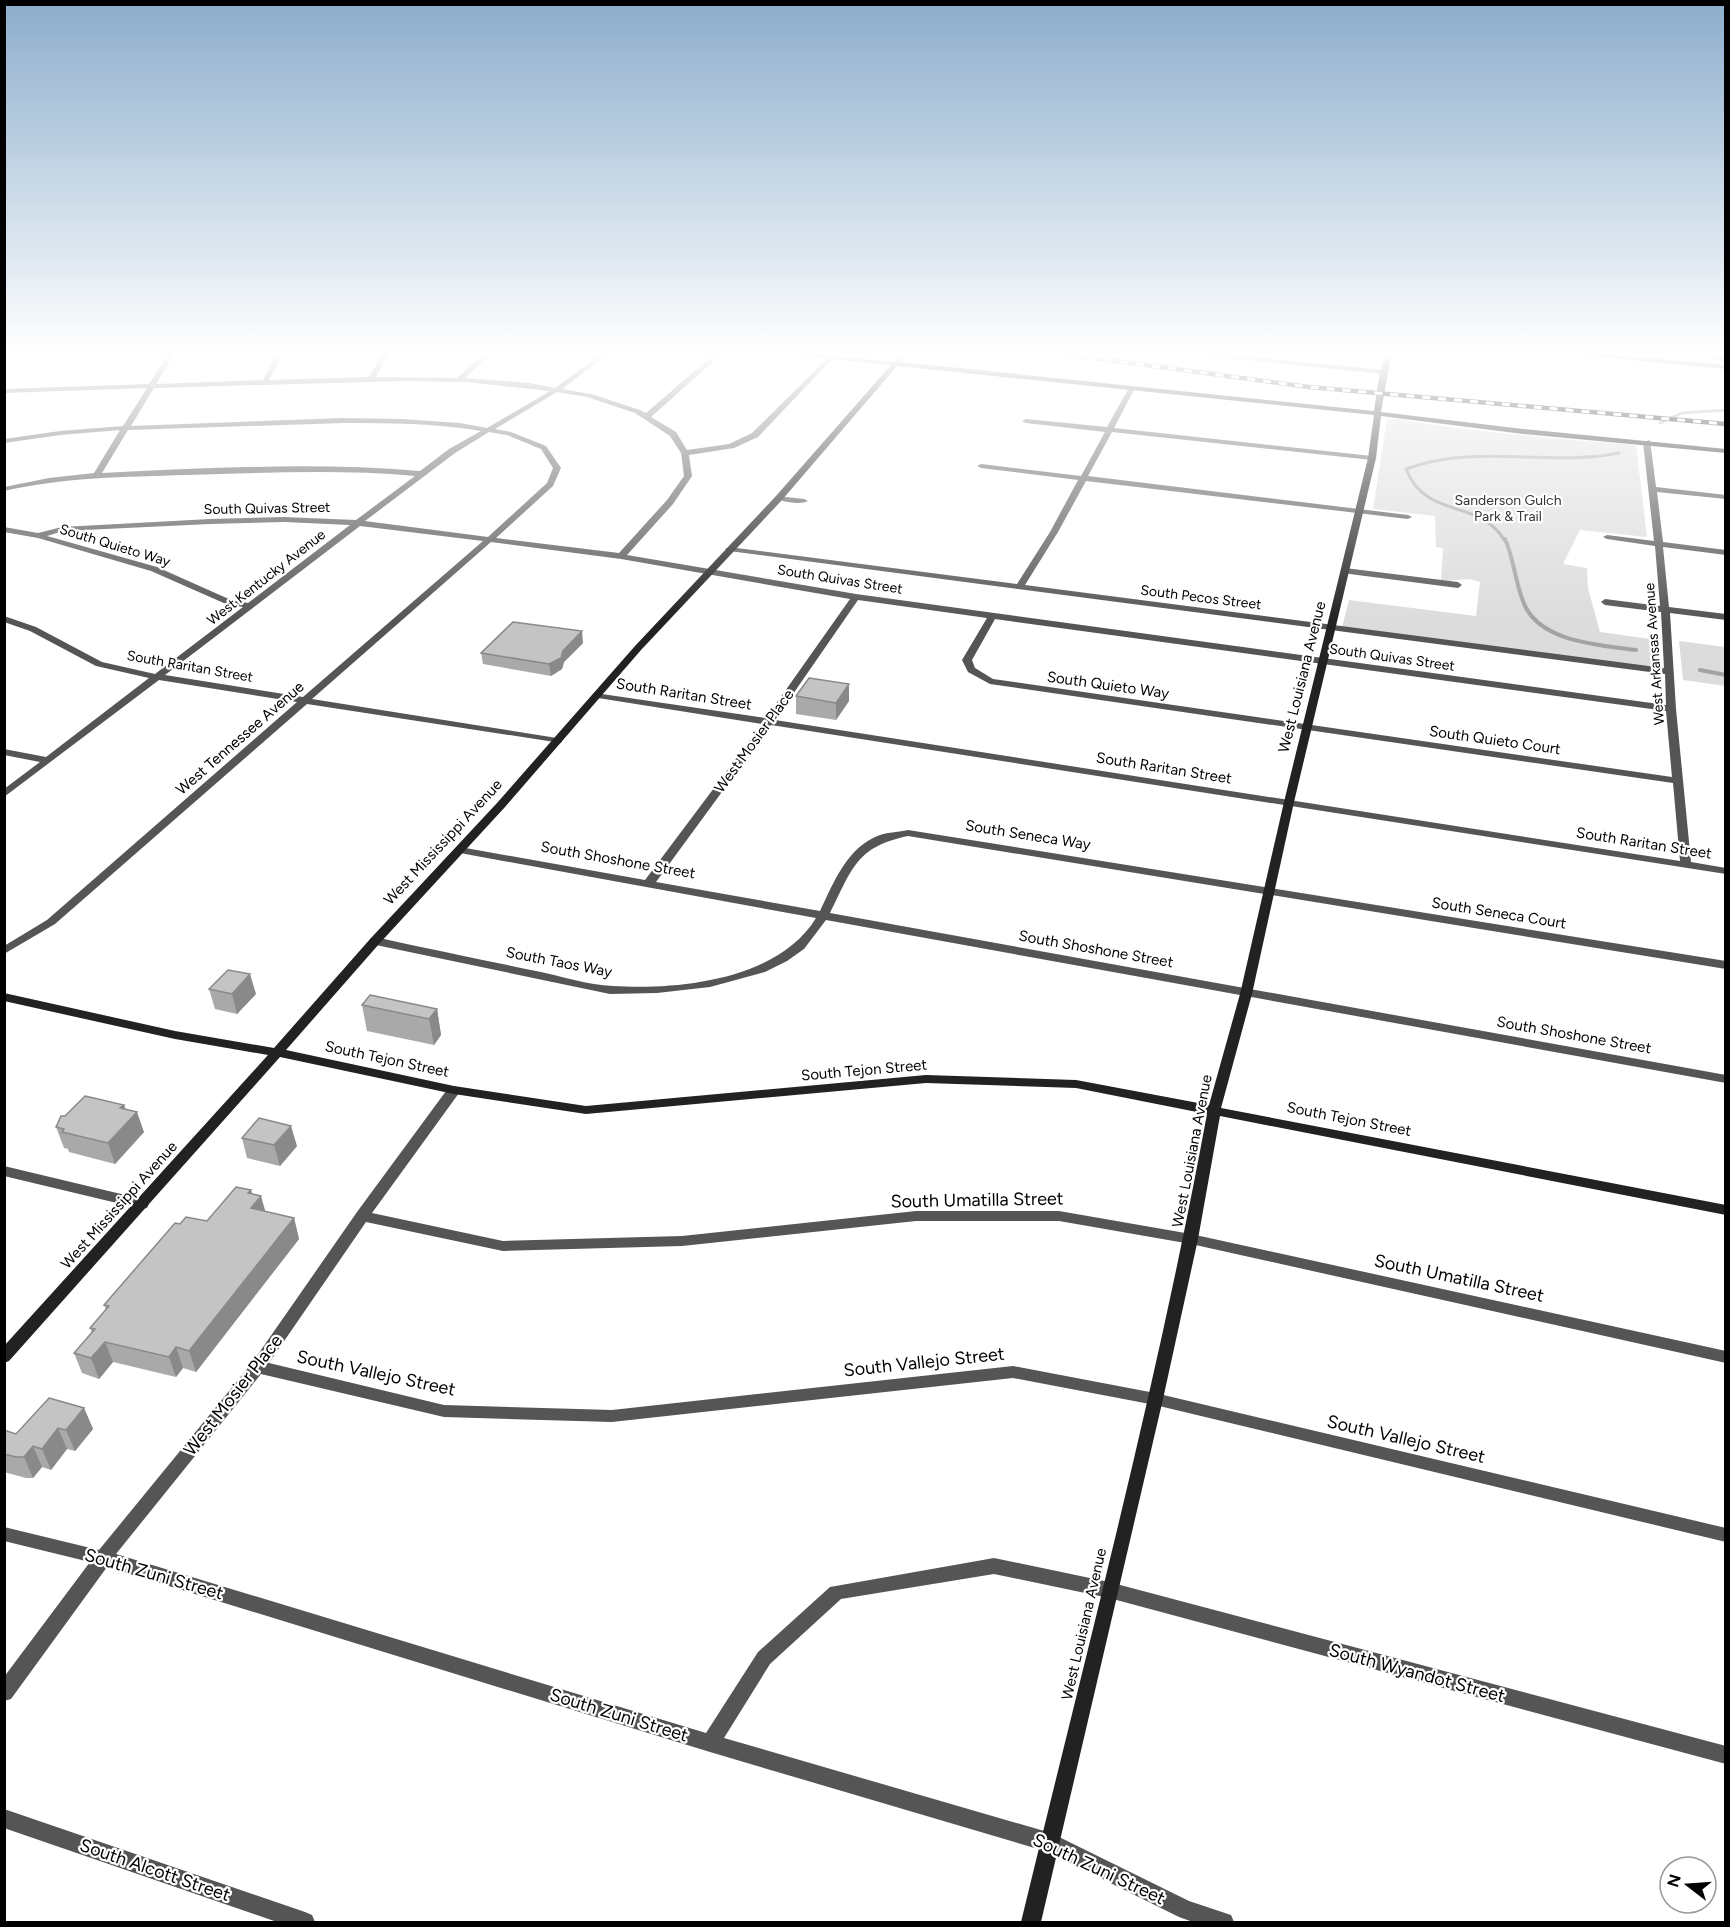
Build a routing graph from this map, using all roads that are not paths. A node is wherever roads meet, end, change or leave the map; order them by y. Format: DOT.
graph roads {
  1 [pos="119,441"];
  2 [pos="470,441"];
  3 [pos="530,441"];
  4 [pos="677,441"];
  5 [pos="740,441"];
  6 [pos="828,441"];
  7 [pos="1104,441"];
  8 [pos="1212,441"];
  9 [pos="1375,441"];
  10 [pos="1633,441"];
  11 [pos="1647,442"];
  12 [pos="1725,450"];
  13 [pos="685,453"];
  14 [pos="1372,458"];
  15 [pos="981,466"];
  16 [pos="423,474"];
  17 [pos="96,476"];
  18 [pos="1083,477"];
  19 [pos="4,489"];
  20 [pos="1653,489"];
  21 [pos="1725,497"];
  22 [pos="779,498"];
  23 [pos="804,501"];
  24 [pos="1359,510"];
  25 [pos="1407,517"];
  26 [pos="358,523"];
  27 [pos="4,529"];
  28 [pos="38,536"];
  29 [pos="1607,537"];
  30 [pos="489,540"];
  31 [pos="1659,545"];
  32 [pos="729,549"];
  33 [pos="1725,553"];
  34 [pos="621,556"];
  35 [pos="709,570"];
  36 [pos="1344,571"];
  37 [pos="1458,585"];
  38 [pos="1020,587"];
  39 [pos="856,597"];
  40 [pos="1605,602"];
  41 [pos="251,606"];
  42 [pos="1665,609"];
  43 [pos="993,615"];
  44 [pos="1725,616"];
  45 [pos="4,619"];
  46 [pos="1330,628"];
  47 [pos="1323,661"];
  48 [pos="1670,672"];
  49 [pos="157,677"];
  50 [pos="598,695"];
  51 [pos="304,701"];
  52 [pos="1671,709"];
  53 [pos="768,722"];
  54 [pos="1306,729"];
  55 [pos="556,741"];
  56 [pos="4,752"];
  57 [pos="48,760"];
  58 [pos="1679,781"];
  59 [pos="4,794"];
  60 [pos="1289,802"];
  61 [pos="460,850"];
  62 [pos="1686,864"];
  63 [pos="1725,871"];
  64 [pos="649,883"];
  65 [pos="1269,890"];
  66 [pos="822,916"];
  67 [pos="375,941"];
  68 [pos="4,951"];
  69 [pos="1725,965"];
  70 [pos="1246,994"];
  71 [pos="4,997"];
  72 [pos="276,1052"];
  73 [pos="1725,1079"];
  74 [pos="454,1090"];
  75 [pos="1214,1110"];
  76 [pos="4,1171"];
  77 [pos="142,1204"];
  78 [pos="1725,1210"];
  79 [pos="362,1216"];
  80 [pos="1191,1239"];
  81 [pos="4,1357"];
  82 [pos="1725,1357"];
  83 [pos="258,1367"];
  84 [pos="1155,1399"];
  85 [pos="4,1534"];
  86 [pos="1725,1535"];
  87 [pos="103,1558"];
  88 [pos="1109,1590"];
  89 [pos="4,1694"];
  90 [pos="710,1743"];
  91 [pos="1725,1755"];
  92 [pos="4,1818"];
  93 [pos="1051,1842"];
  94 [pos="305,1923"];
  95 [pos="1031,1923"];
  96 [pos="1224,1923"];
  1 -- 17 [label="street"];
  2 -- 16 [label="street, West Kentucky Avenue"];
  3 -- 30 [label="street, West Tennessee Avenue"];
  4 -- 13 [label="street"];
  5 -- 13 [label="street"];
  6 -- 22 [label="street, West Mississippi Avenue"];
  7 -- 18 [label="street"];
  8 -- 14 [label="street"];
  9 -- 14 [label="street, West Louisiana Avenue"];
  10 -- 11 [label="street"];
  11 -- 12 [label="street"];
  11 -- 20 [label="street, West Arkansas Avenue"];
  13 -- 34 [label="street"];
  14 -- 24 [label="street, West Louisiana Avenue"];
  15 -- 18 [label="street"];
  16 -- 17 [label="street"];
  16 -- 26 [label="street, West Kentucky Avenue"];
  17 -- 19 [label="street"];
  18 -- 24 [label="street"];
  18 -- 38 [label="street"];
  20 -- 21 [label="street"];
  20 -- 31 [label="street, West Arkansas Avenue"];
  22 -- 23 [label="street"];
  22 -- 32 [label="street, West Mississippi Avenue"];
  24 -- 25 [label="street"];
  24 -- 36 [label="street, West Louisiana Avenue"];
  26 -- 28 [label="street, South Quivas Street"];
  26 -- 30 [label="street, South Quivas Street"];
  26 -- 41 [label="street, West Kentucky Avenue"];
  27 -- 28 [label="street, South Quivas Street"];
  28 -- 41 [label="street, South Quieto Way"];
  29 -- 31 [label="street"];
  30 -- 34 [label="street, South Quivas Street"];
  30 -- 51 [label="street, West Tennessee Avenue"];
  31 -- 33 [label="street"];
  31 -- 42 [label="street, West Arkansas Avenue"];
  32 -- 35 [label="street, West Mississippi Avenue"];
  32 -- 38 [label="street, South Pecos Street"];
  34 -- 35 [label="street, South Quivas Street"];
  35 -- 39 [label="street, South Quivas Street"];
  35 -- 50 [label="street, West Mississippi Avenue"];
  36 -- 37 [label="street"];
  36 -- 46 [label="street, West Louisiana Avenue"];
  38 -- 46 [label="street, South Pecos Street"];
  39 -- 43 [label="street, South Quivas Street"];
  39 -- 53 [label="street, West Mosier Place"];
  40 -- 42 [label="street"];
  41 -- 49 [label="street, West Kentucky Avenue"];
  42 -- 44 [label="street"];
  42 -- 48 [label="street, West Arkansas Avenue"];
  43 -- 47 [label="street, South Quivas Street"];
  43 -- 54 [label="street, South Quieto Way"];
  45 -- 49 [label="street, South Raritan Street"];
  46 -- 47 [label="street, West Louisiana Avenue"];
  46 -- 48 [label="street, South Pecos Street"];
  47 -- 52 [label="street, South Quivas Street"];
  47 -- 54 [label="street, West Louisiana Avenue"];
  48 -- 52 [label="street, West Arkansas Avenue"];
  49 -- 51 [label="street, South Raritan Street"];
  49 -- 57 [label="street, West Kentucky Avenue"];
  50 -- 53 [label="street, South Raritan Street"];
  50 -- 55 [label="street, West Mississippi Avenue"];
  51 -- 55 [label="street, South Raritan Street"];
  51 -- 68 [label="street, West Tennessee Avenue"];
  52 -- 58 [label="street, West Arkansas Avenue"];
  53 -- 60 [label="street, South Raritan Street"];
  53 -- 64 [label="street, West Mosier Place"];
  54 -- 58 [label="street, South Quieto Court"];
  54 -- 60 [label="street, West Louisiana Avenue"];
  55 -- 61 [label="street, West Mississippi Avenue"];
  56 -- 57 [label="street"];
  57 -- 59 [label="street, West Kentucky Avenue"];
  58 -- 62 [label="street, West Arkansas Avenue"];
  60 -- 62 [label="street, South Raritan Street"];
  60 -- 65 [label="street, West Louisiana Avenue"];
  61 -- 64 [label="street, South Shoshone Street"];
  61 -- 67 [label="street, West Mississippi Avenue"];
  62 -- 63 [label="street, South Raritan Street"];
  64 -- 66 [label="street, South Shoshone Street"];
  65 -- 66 [label="street, South Seneca Way"];
  65 -- 69 [label="street, South Seneca Court"];
  65 -- 70 [label="street, West Louisiana Avenue"];
  66 -- 67 [label="street, South Taos Way"];
  66 -- 70 [label="street, South Shoshone Street"];
  67 -- 72 [label="street, West Mississippi Avenue"];
  70 -- 73 [label="street, South Shoshone Street"];
  70 -- 75 [label="street, West Louisiana Avenue"];
  71 -- 72 [label="street, South Tejon Street"];
  72 -- 74 [label="street, South Tejon Street"];
  72 -- 77 [label="street, West Mississippi Avenue"];
  74 -- 75 [label="street, South Tejon Street"];
  74 -- 79 [label="street, West Mosier Place"];
  75 -- 78 [label="street, South Tejon Street"];
  75 -- 80 [label="street, West Louisiana Avenue"];
  76 -- 77 [label="street"];
  77 -- 81 [label="street, West Mississippi Avenue"];
  79 -- 80 [label="street, South Umatilla Street"];
  79 -- 83 [label="street, West Mosier Place"];
  80 -- 82 [label="street, South Umatilla Street"];
  80 -- 84 [label="street, West Louisiana Avenue"];
  83 -- 84 [label="street, South Vallejo Street"];
  83 -- 87 [label="street, West Mosier Place"];
  84 -- 86 [label="street, South Vallejo Street"];
  84 -- 88 [label="street, West Louisiana Avenue"];
  85 -- 87 [label="street, South Zuni Street"];
  87 -- 89 [label="street, West Mosier Place"];
  87 -- 90 [label="street, South Zuni Street"];
  88 -- 90 [label="street, South Wyandot Street"];
  88 -- 91 [label="street, South Wyandot Street"];
  88 -- 93 [label="street, West Louisiana Avenue"];
  90 -- 93 [label="street, South Zuni Street"];
  92 -- 94 [label="street, South Alcott Street"];
  93 -- 95 [label="street, West Louisiana Avenue"];
  93 -- 96 [label="street, South Zuni Street"];
}
